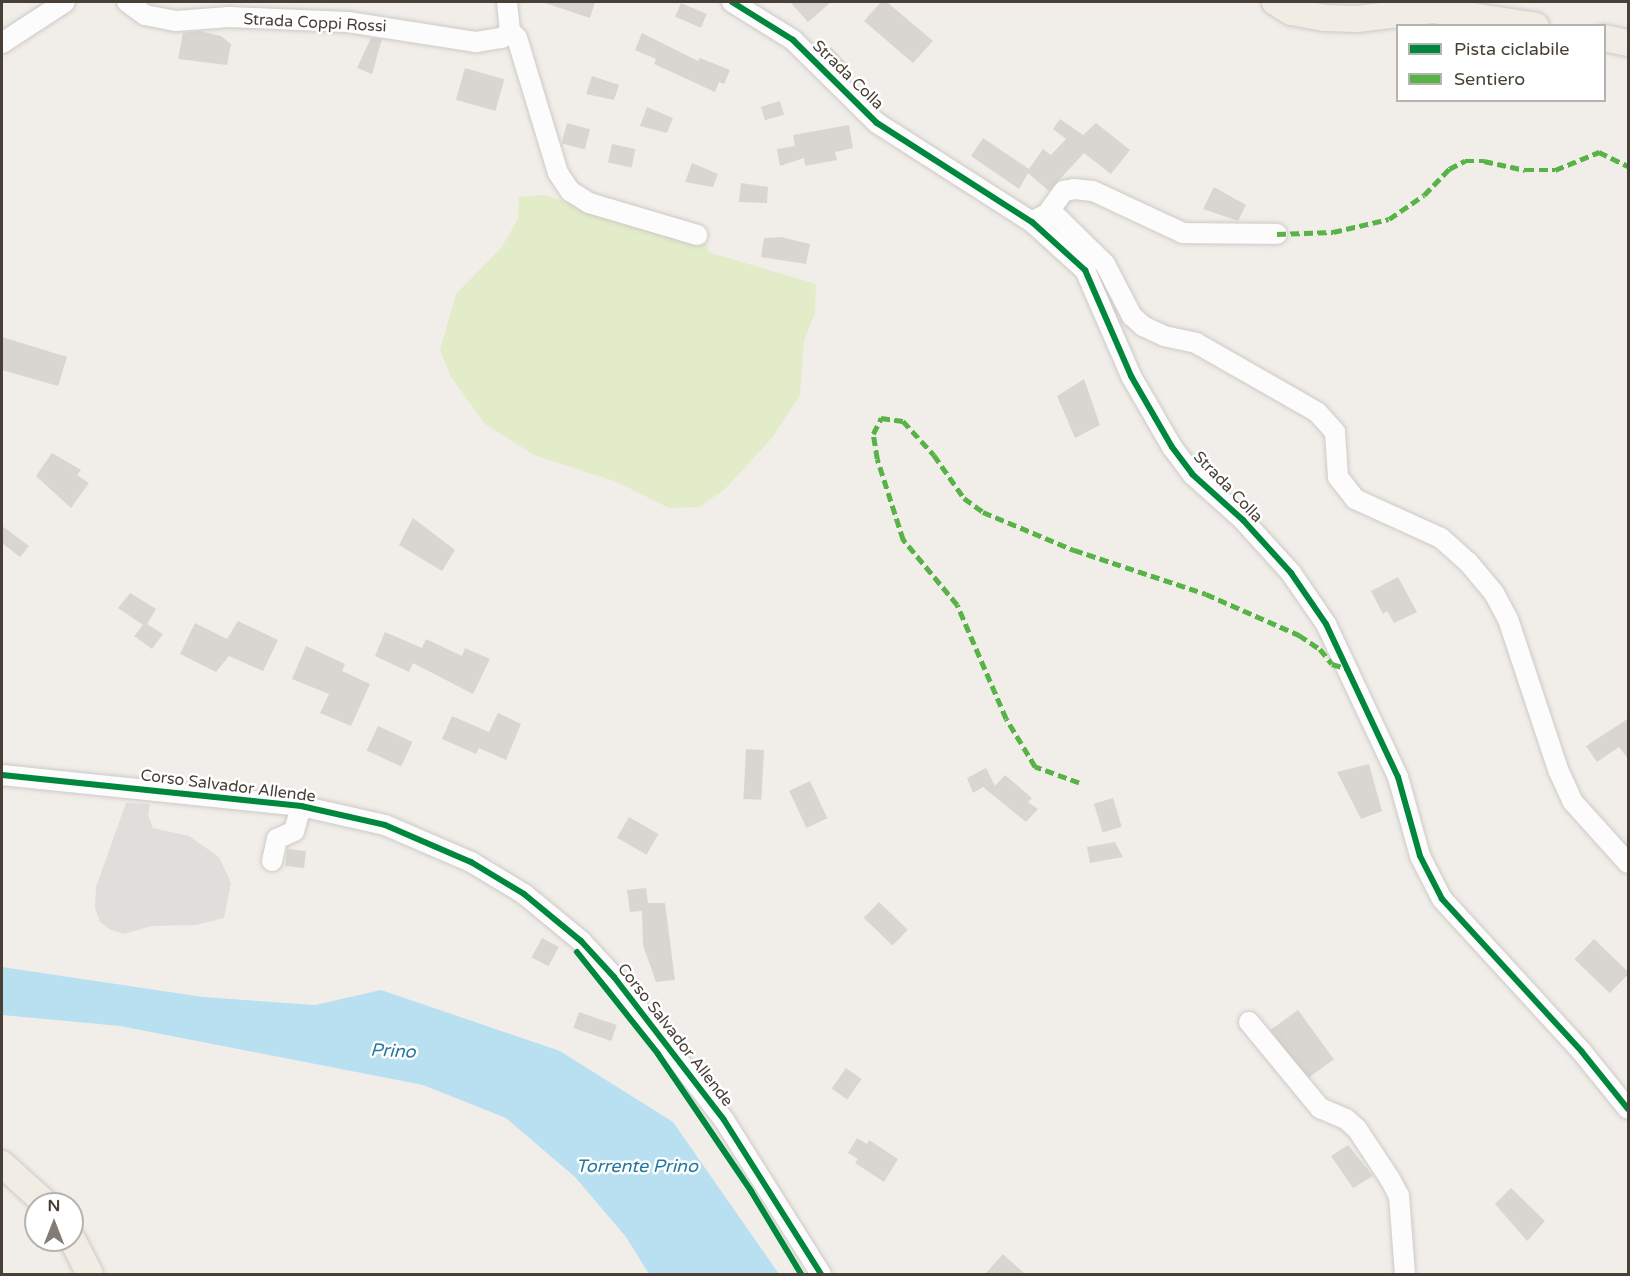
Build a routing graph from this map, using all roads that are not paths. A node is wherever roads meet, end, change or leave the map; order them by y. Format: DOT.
graph roads {
  1 [pos="65,2"];
  2 [pos="127,2"];
  3 [pos="507,2"];
  4 [pos="732,2"];
  5 [pos="1275,2"];
  6 [pos="1523,24"];
  7 [pos="510,31"];
  8 [pos="1606,38"];
  9 [pos="2,43"];
  10 [pos="1629,44"];
  11 [pos="1039,218"];
  12 [pos="1277,234"];
  13 [pos="697,235"];
  14 [pos="2,776"];
  15 [pos="302,806"];
  16 [pos="272,861"];
  17 [pos="1629,863"];
  18 [pos="1249,1022"];
  19 [pos="1629,1109"];
  20 [pos="2,1164"];
  21 [pos="33,1192"];
  22 [pos="78,1252"];
  23 [pos="90,1275"];
  24 [pos="821,1275"];
  25 [pos="1405,1275"];
  1 -- 9 [label="street"];
  2 -- 7 [label="street, Strada Coppi Rossi"];
  3 -- 7 [label="street"];
  4 -- 11 [label="street, Strada Colla"];
  5 -- 6 [label="main road"];
  7 -- 13 [label="street"];
  8 -- 10 [label="main road"];
  11 -- 12 [label="street"];
  11 -- 17 [label="street"];
  11 -- 19 [label="street, Strada Colla"];
  14 -- 15 [label="street, Corso Salvador Allende"];
  15 -- 16 [label="street"];
  15 -- 24 [label="street, Corso Salvador Allende"];
  18 -- 25 [label="street"];
  20 -- 21 [label="main road"];
  22 -- 23 [label="main road"];
}
